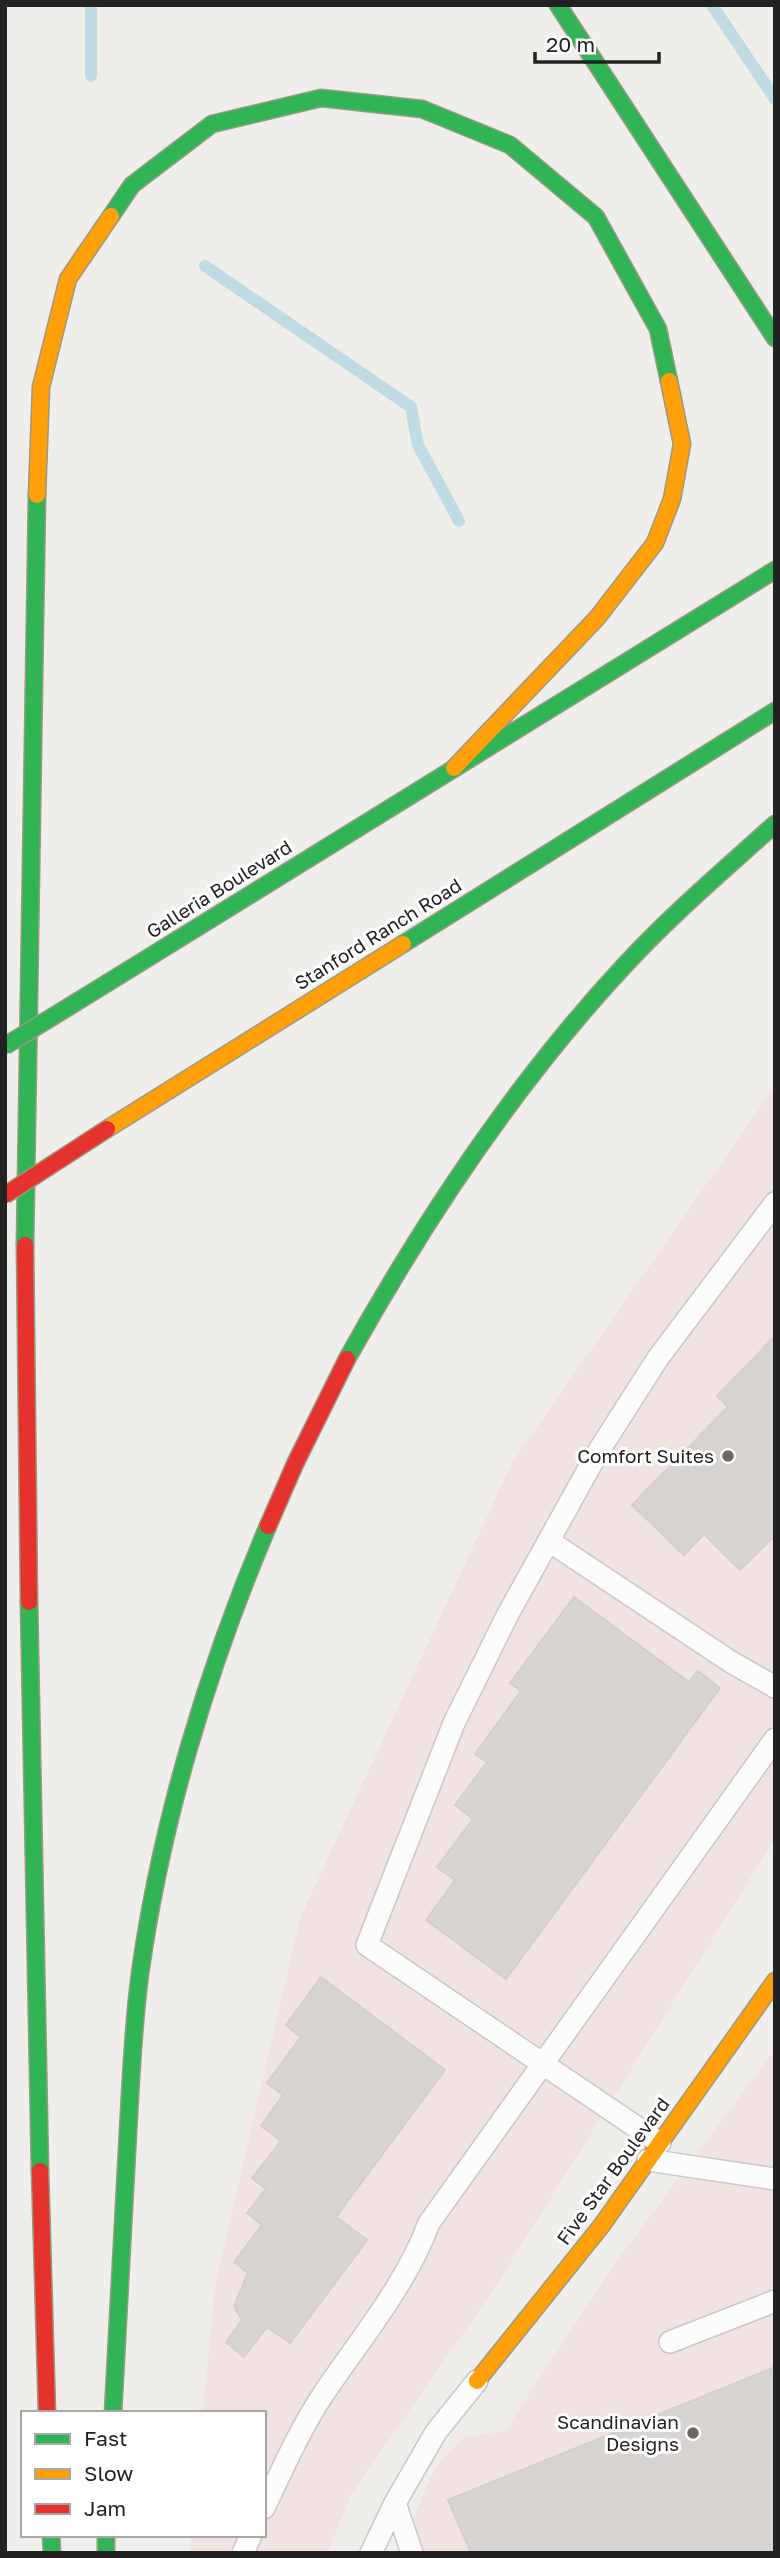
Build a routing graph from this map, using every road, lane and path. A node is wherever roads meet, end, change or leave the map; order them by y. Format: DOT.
graph roads {
  1 [pos="558,5"];
  2 [pos="775,338"];
  3 [pos="775,570"];
  4 [pos="775,710"];
  5 [pos="454,768"];
  6 [pos="775,824"];
  7 [pos="5,1046"];
  8 [pos="5,1195"];
  9 [pos="775,1203"];
  10 [pos="549,1541"];
  11 [pos="775,1687"];
  12 [pos="775,1739"];
  13 [pos="775,1980"];
  14 [pos="542,2063"];
  15 [pos="654,2151"];
  16 [pos="775,2179"];
  17 [pos="775,2301"];
  18 [pos="670,2342"];
  19 [pos="477,2381"];
  20 [pos="47,2411"];
  21 [pos="113,2411"];
  22 [pos="395,2503"];
  23 [pos="266,2504"];
  24 [pos="250,2537"];
  25 [pos="243,2553"];
  26 [pos="370,2553"];
  27 [pos="412,2553"];
  1 -- 2 [label="main road"];
  3 -- 5 [label="main road"];
  4 -- 8 [label="main road, Stanford Ranch Road, bridge"];
  5 -- 7 [label="main road, Galleria Boulevard, bridge"];
  5 -- 20 [label="main road"];
  6 -- 21 [label="main road"];
  9 -- 10 [label="lane"];
  10 -- 11 [label="lane"];
  10 -- 14 [label="lane"];
  12 -- 14 [label="lane"];
  13 -- 15 [label="main road, Five Star Boulevard"];
  14 -- 15 [label="lane"];
  14 -- 23 [label="lane"];
  15 -- 16 [label="lane"];
  15 -- 19 [label="main road, Five Star Boulevard"];
  17 -- 18 [label="lane"];
  19 -- 22 [label="lane"];
  22 -- 26 [label="lane"];
  22 -- 27 [label="lane"];
  24 -- 25 [label="lane"];
}
